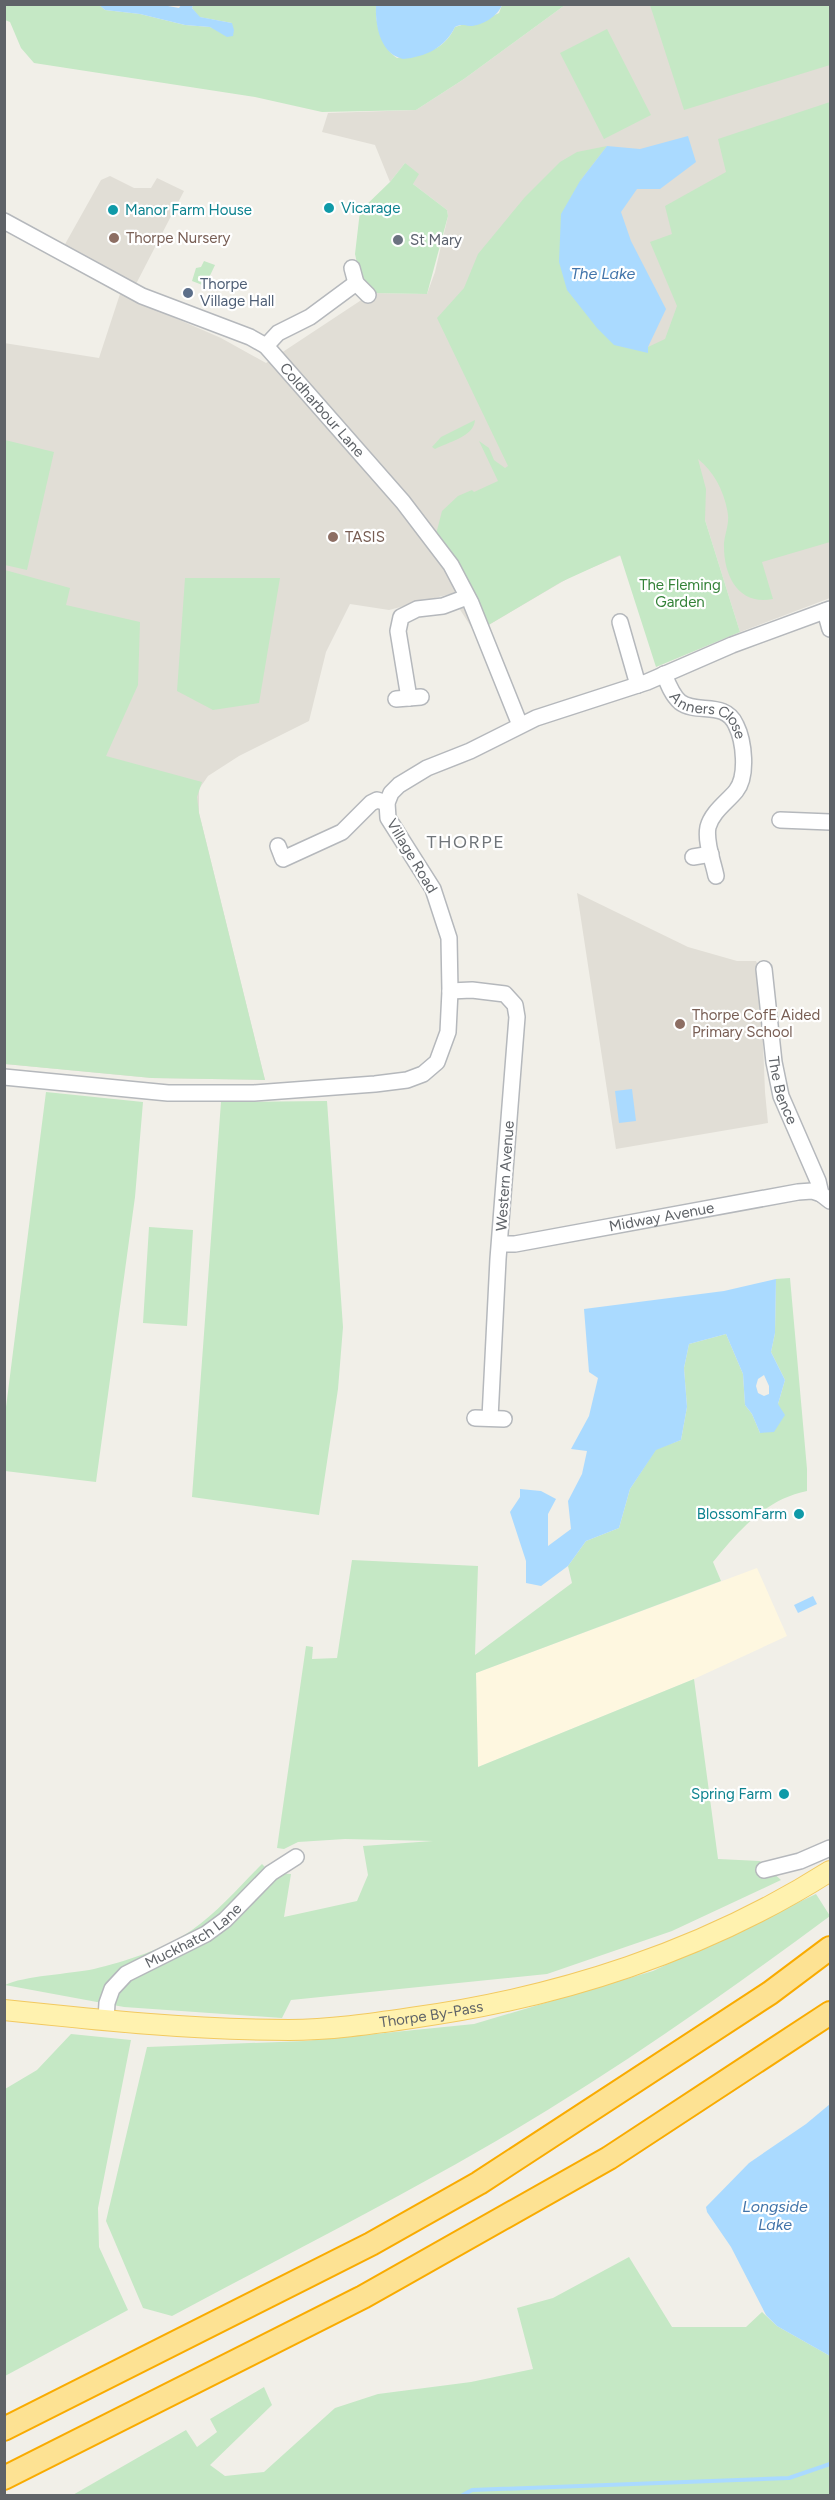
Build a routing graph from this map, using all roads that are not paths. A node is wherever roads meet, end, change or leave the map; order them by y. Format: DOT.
graph roads {
  1 [pos="4,221"];
  2 [pos="368,296"];
  3 [pos="266,346"];
  4 [pos="467,597"];
  5 [pos="828,610"];
  6 [pos="620,622"];
  7 [pos="831,629"];
  8 [pos="664,674"];
  9 [pos="638,685"];
  10 [pos="409,698"];
  11 [pos="520,725"];
  12 [pos="387,803"];
  13 [pos="830,817"];
  14 [pos="780,820"];
  15 [pos="278,846"];
  16 [pos="711,854"];
  17 [pos="693,857"];
  18 [pos="716,876"];
  19 [pos="764,969"];
  20 [pos="450,991"];
  21 [pos="4,1077"];
  22 [pos="826,1197"];
  23 [pos="500,1244"];
  24 [pos="490,1418"];
  25 [pos="831,1848"];
  26 [pos="296,1857"];
  27 [pos="764,1870"];
  28 [pos="831,1871"];
  29 [pos="831,1948"];
  30 [pos="4,2010"];
  31 [pos="831,2013"];
  32 [pos="106,2020"];
  33 [pos="4,2429"];
  34 [pos="4,2478"];
  1 -- 3 [label="street, Coldharbour Lane"];
  2 -- 3 [label="street"];
  3 -- 4 [label="street, Coldharbour Lane"];
  4 -- 10 [label="street"];
  4 -- 11 [label="street, Coldharbour Lane"];
  5 -- 7 [label="street"];
  5 -- 8 [label="street, Village Road"];
  6 -- 9 [label="street"];
  8 -- 9 [label="street, Village Road"];
  8 -- 16 [label="street, Anners Close"];
  9 -- 11 [label="street, Village Road"];
  11 -- 12 [label="street, Village Road"];
  12 -- 15 [label="street"];
  12 -- 20 [label="street, Village Road"];
  13 -- 14 [label="street"];
  16 -- 17 [label="street"];
  16 -- 18 [label="street, Anners Close"];
  19 -- 22 [label="street, The Bence"];
  20 -- 21 [label="street, Village Road"];
  20 -- 23 [label="street, Western Avenue"];
  22 -- 23 [label="street, Midway Avenue"];
  23 -- 24 [label="street, Western Avenue"];
  25 -- 27 [label="street"];
  26 -- 32 [label="street, Muckhatch Lane"];
  28 -- 32 [label="main road, Thorpe By-Pass"];
  29 -- 33 [label="highway"];
  30 -- 32 [label="main road, Thorpe By-Pass"];
  31 -- 34 [label="highway"];
}
